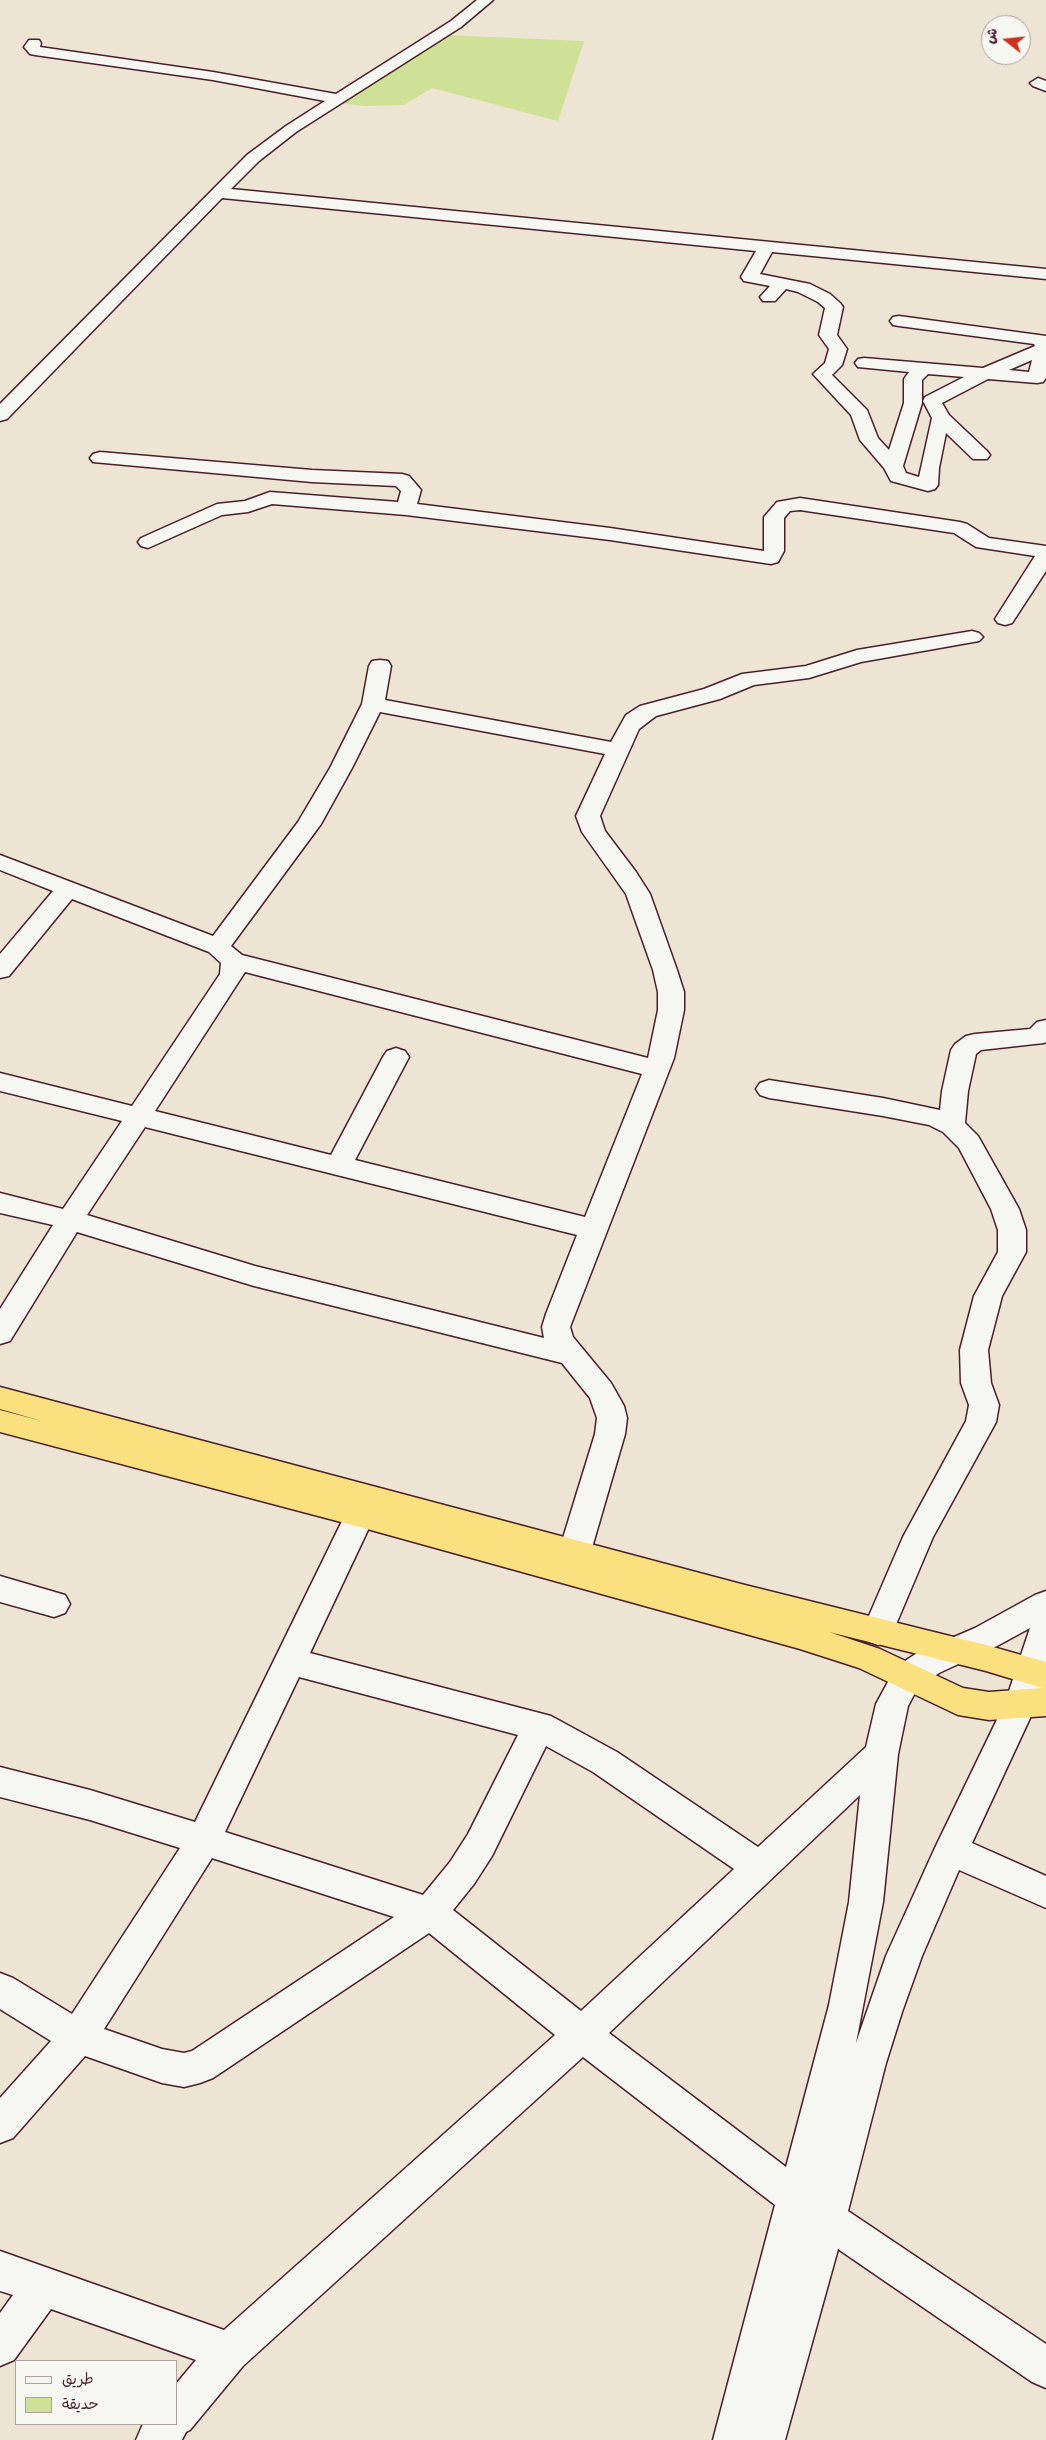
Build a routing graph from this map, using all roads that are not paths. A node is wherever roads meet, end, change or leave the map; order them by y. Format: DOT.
graph roads {
  1 [pos="486,0"];
  2 [pos="34,43"];
  3 [pos="336,98"];
  4 [pos="218,193"];
  5 [pos="767,246"];
  6 [pos="1046,274"];
  7 [pos="782,283"];
  8 [pos="769,298"];
  9 [pos="899,321"];
  10 [pos="1045,347"];
  11 [pos="864,363"];
  12 [pos="923,368"];
  13 [pos="984,374"];
  14 [pos="0,415"];
  15 [pos="941,418"];
  16 [pos="980,455"];
  17 [pos="100,458"];
  18 [pos="893,466"];
  19 [pos="406,509"];
  20 [pos="148,542"];
  21 [pos="1046,554"];
  22 [pos="1006,619"];
  23 [pos="972,637"];
  24 [pos="380,666"];
  25 [pos="373,704"];
  26 [pos="618,750"];
  27 [pos="0,862"];
  28 [pos="67,889"];
  29 [pos="226,954"];
  30 [pos="0,970"];
  31 [pos="1046,1028"];
  32 [pos="396,1056"];
  33 [pos="656,1069"];
  34 [pos="0,1082"];
  35 [pos="769,1089"];
  36 [pos="139,1116"];
  37 [pos="952,1126"];
  38 [pos="339,1165"];
  39 [pos="0,1203"];
  40 [pos="70,1220"];
  41 [pos="594,1229"];
  42 [pos="4,1320"];
  43 [pos="571,1355"];
  44 [pos="0,1398"];
  45 [pos="0,1421"];
  46 [pos="360,1515"];
  47 [pos="574,1551"];
  48 [pos="0,1589"];
  49 [pos="54,1604"];
  50 [pos="1046,1604"];
  51 [pos="1046,1628"];
  52 [pos="878,1632"];
  53 [pos="955,1650"];
  54 [pos="290,1661"];
  55 [pos="907,1677"];
  56 [pos="1036,1688"];
  57 [pos="539,1726"];
  58 [pos="882,1754"];
  59 [pos="0,1782"];
  60 [pos="204,1840"];
  61 [pos="951,1850"];
  62 [pos="760,1868"];
  63 [pos="1046,1892"];
  64 [pos="430,1913"];
  65 [pos="0,1990"];
  66 [pos="582,2034"];
  67 [pos="78,2037"];
  68 [pos="0,2125"];
  69 [pos="796,2198"];
  70 [pos="827,2220"];
  71 [pos="0,2271"];
  72 [pos="44,2286"];
  73 [pos="0,2346"];
  74 [pos="230,2352"];
  75 [pos="1046,2368"];
  76 [pos="178,2414"];
  77 [pos="169,2425"];
  78 [pos="156,2440"];
  79 [pos="734,2440"];
  80 [pos="765,2440"];
  1 -- 3 [label="street"];
  2 -- 3 [label="street"];
  3 -- 4 [label="street"];
  4 -- 5 [label="street"];
  4 -- 14 [label="street"];
  5 -- 6 [label="street"];
  5 -- 7 [label="street"];
  7 -- 8 [label="street"];
  7 -- 18 [label="street"];
  9 -- 10 [label="street"];
  10 -- 13 [label="street"];
  10 -- 13 [label="street"];
  11 -- 12 [label="street"];
  12 -- 13 [label="street"];
  12 -- 18 [label="street"];
  13 -- 15 [label="street"];
  15 -- 16 [label="street"];
  15 -- 18 [label="street"];
  17 -- 19 [label="street"];
  19 -- 20 [label="street"];
  19 -- 21 [label="street"];
  21 -- 22 [label="street"];
  23 -- 26 [label="street"];
  24 -- 25 [label="street"];
  25 -- 26 [label="street"];
  25 -- 29 [label="street"];
  26 -- 33 [label="street"];
  27 -- 28 [label="street"];
  28 -- 29 [label="street"];
  28 -- 30 [label="street"];
  29 -- 33 [label="street"];
  29 -- 36 [label="street"];
  31 -- 37 [label="street"];
  32 -- 38 [label="street"];
  33 -- 41 [label="street"];
  34 -- 36 [label="street"];
  35 -- 37 [label="street"];
  36 -- 38 [label="street"];
  36 -- 40 [label="street"];
  37 -- 52 [label="street"];
  38 -- 41 [label="street"];
  39 -- 40 [label="street"];
  40 -- 42 [label="street"];
  40 -- 43 [label="street"];
  41 -- 43 [label="street"];
  43 -- 47 [label="street"];
  44 -- 47 [label="highway"];
  45 -- 46 [label="highway"];
  46 -- 54 [label="street"];
  46 -- 55 [label="highway"];
  47 -- 52 [label="highway"];
  48 -- 49 [label="street"];
  50 -- 53 [label="street"];
  51 -- 56 [label="street"];
  52 -- 53 [label="highway"];
  53 -- 55 [label="street"];
  53 -- 56 [label="highway"];
  54 -- 57 [label="street"];
  54 -- 60 [label="street"];
  55 -- 56 [label="highway"];
  55 -- 58 [label="street"];
  56 -- 61 [label="street"];
  57 -- 62 [label="street"];
  57 -- 64 [label="street"];
  58 -- 62 [label="street"];
  58 -- 69 [label="street"];
  59 -- 60 [label="street"];
  60 -- 64 [label="street"];
  60 -- 67 [label="street"];
  61 -- 63 [label="street"];
  61 -- 70 [label="street"];
  62 -- 66 [label="street"];
  64 -- 66 [label="street"];
  64 -- 67 [label="street"];
  65 -- 67 [label="street"];
  66 -- 69 [label="street"];
  66 -- 74 [label="street"];
  67 -- 68 [label="street"];
  69 -- 70 [label="street"];
  69 -- 79 [label="street"];
  70 -- 75 [label="street"];
  70 -- 80 [label="street"];
  71 -- 72 [label="street"];
  72 -- 73 [label="street"];
  72 -- 74 [label="street"];
  74 -- 76 [label="street"];
  77 -- 78 [label="street"];
}
